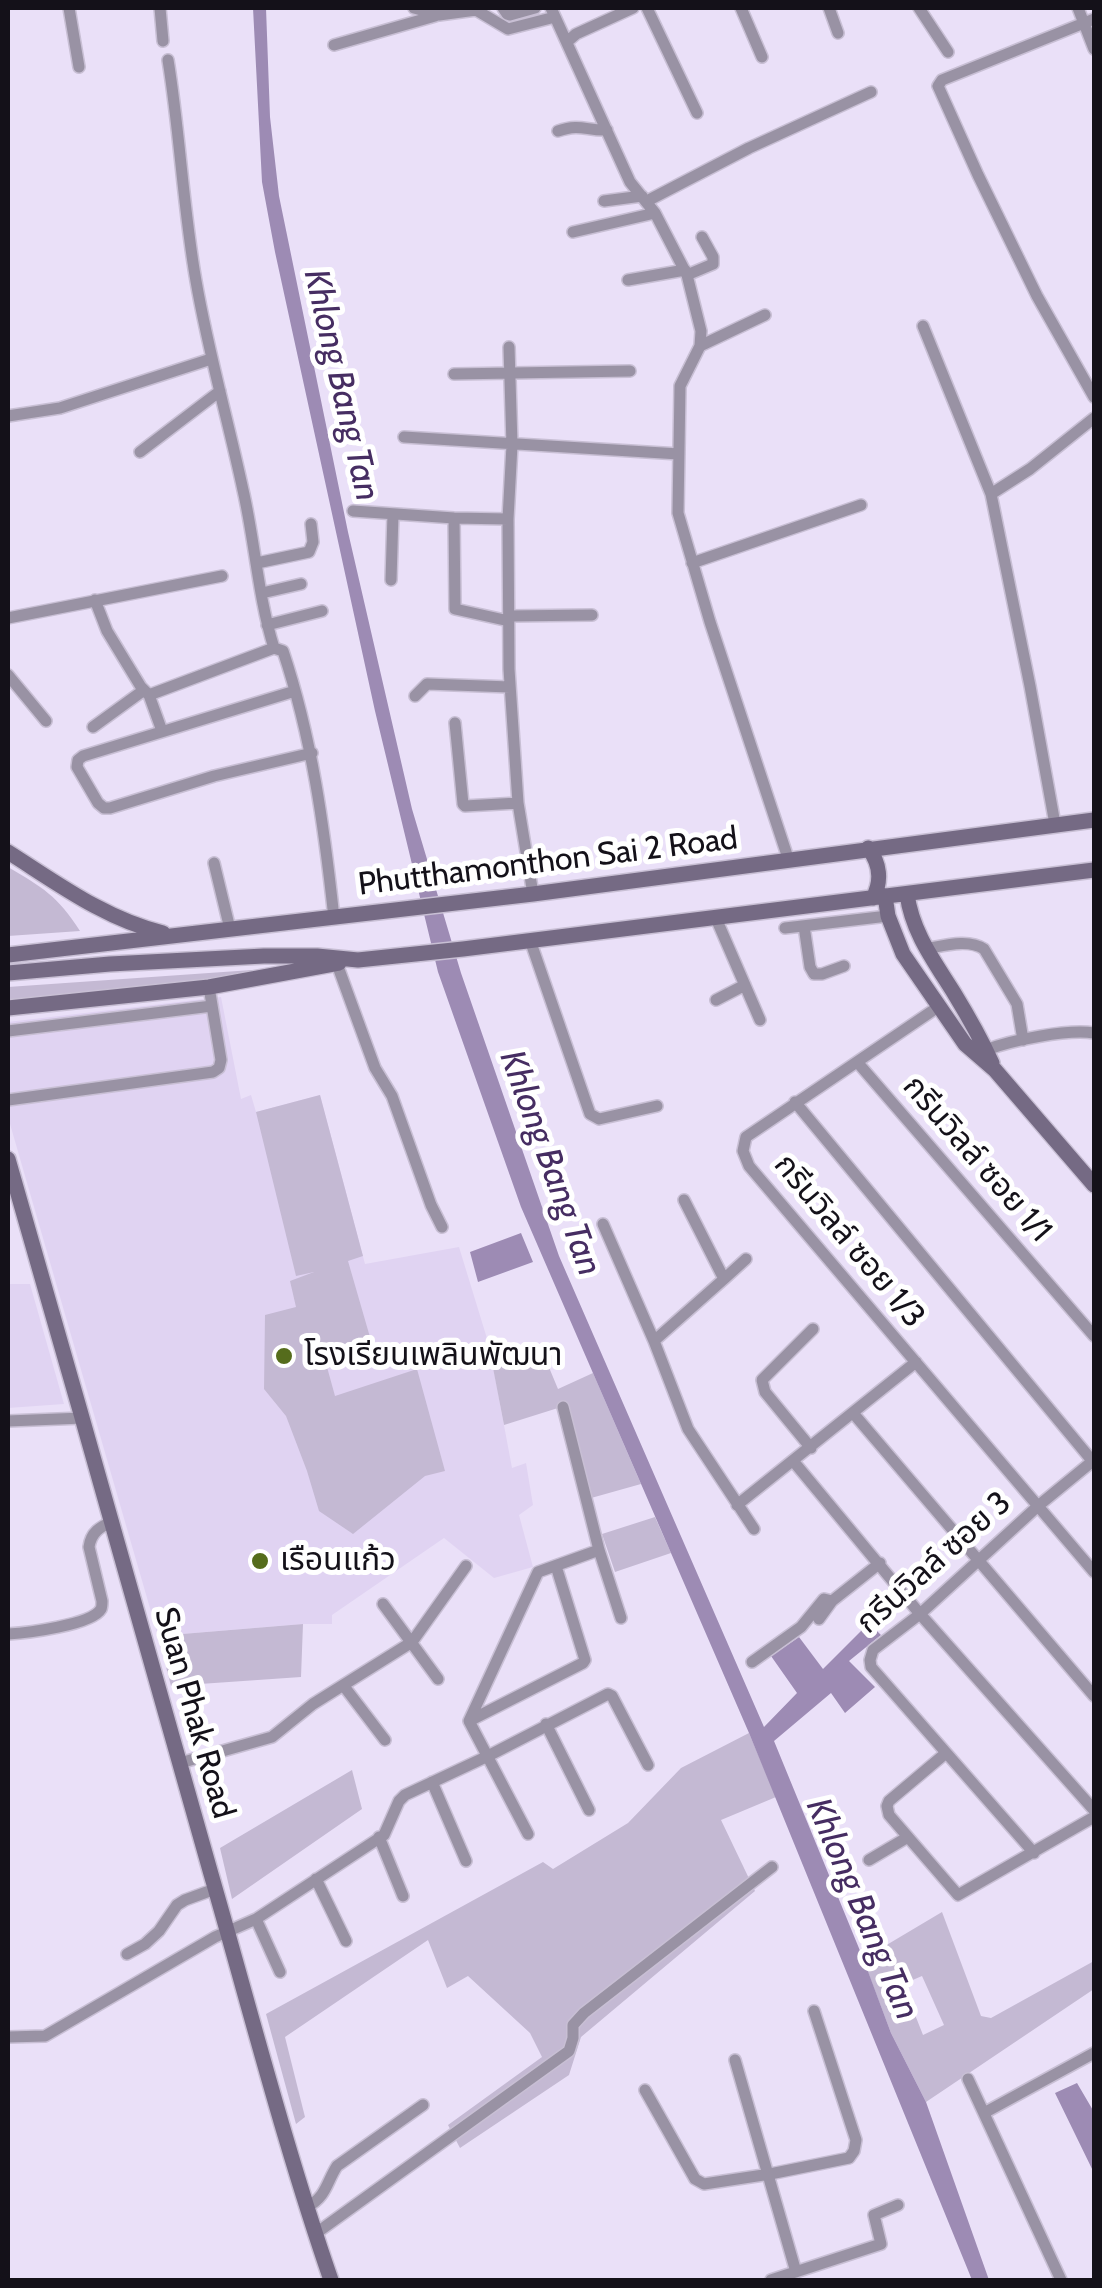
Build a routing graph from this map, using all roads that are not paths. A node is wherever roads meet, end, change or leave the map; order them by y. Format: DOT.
graph roads {
  1 [pos="69,8"];
  2 [pos="160,8"];
  3 [pos="414,8"];
  4 [pos="502,8"];
  5 [pos="535,8"];
  6 [pos="632,8"];
  7 [pos="647,8"];
  8 [pos="740,8"];
  9 [pos="829,8"];
  10 [pos="919,8"];
  11 [pos="1078,8"];
  12 [pos="553,12"];
  13 [pos="439,14"];
  14 [pos="1089,21"];
  15 [pos="838,33"];
  16 [pos="163,41"];
  17 [pos="568,41"];
  18 [pos="334,45"];
  19 [pos="1094,49"];
  20 [pos="948,52"];
  21 [pos="762,57"];
  22 [pos="168,60"];
  23 [pos="79,67"];
  24 [pos="871,92"];
  25 [pos="697,113"];
  26 [pos="607,130"];
  27 [pos="558,131"];
  28 [pos="644,199"];
  29 [pos="604,201"];
  30 [pos="656,212"];
  31 [pos="573,232"];
  32 [pos="702,237"];
  33 [pos="686,272"];
  34 [pos="628,280"];
  35 [pos="764,315"];
  36 [pos="923,326"];
  37 [pos="700,346"];
  38 [pos="509,347"];
  39 [pos="212,359"];
  40 [pos="630,371"];
  41 [pos="510,373"];
  42 [pos="454,374"];
  43 [pos="220,391"];
  44 [pos="1094,398"];
  45 [pos="8,416"];
  46 [pos="1094,418"];
  47 [pos="404,437"];
  48 [pos="512,445"];
  49 [pos="140,452"];
  50 [pos="678,454"];
  51 [pos="991,494"];
  52 [pos="861,505"];
  53 [pos="353,511"];
  54 [pos="393,514"];
  55 [pos="454,518"];
  56 [pos="508,519"];
  57 [pos="311,524"];
  58 [pos="258,562"];
  59 [pos="692,563"];
  60 [pos="222,576"];
  61 [pos="391,580"];
  62 [pos="301,584"];
  63 [pos="262,593"];
  64 [pos="95,600"];
  65 [pos="322,612"];
  66 [pos="592,615"];
  67 [pos="8,618"];
  68 [pos="509,619"];
  69 [pos="268,626"];
  70 [pos="274,648"];
  71 [pos="8,675"];
  72 [pos="510,688"];
  73 [pos="296,691"];
  74 [pos="146,692"];
  75 [pos="415,696"];
  76 [pos="46,721"];
  77 [pos="455,723"];
  78 [pos="93,726"];
  79 [pos="162,731"];
  80 [pos="312,752"];
  81 [pos="518,802"];
  82 [pos="1094,820"];
  83 [pos="1054,824"];
  84 [pos="868,848"];
  85 [pos="8,852"];
  86 [pos="788,858"];
  87 [pos="214,863"];
  88 [pos="1094,870"];
  89 [pos="533,894"];
  90 [pos="907,894"];
  91 [pos="879,897"];
  92 [pos="714,916"];
  93 [pos="888,916"];
  94 [pos="334,918"];
  95 [pos="804,926"];
  96 [pos="785,928"];
  97 [pos="230,930"];
  98 [pos="175,936"];
  99 [pos="530,940"];
  100 [pos="8,945"];
  101 [pos="81,946"];
  102 [pos="925,949"];
  103 [pos="8,956"];
  104 [pos="358,960"];
  105 [pos="338,964"];
  106 [pos="844,966"];
  107 [pos="8,973"];
  108 [pos="745,985"];
  109 [pos="209,987"];
  110 [pos="956,996"];
  111 [pos="716,1000"];
  112 [pos="212,1006"];
  113 [pos="938,1007"];
  114 [pos="8,1008"];
  115 [pos="760,1020"];
  116 [pos="8,1031"];
  117 [pos="1094,1033"];
  118 [pos="1023,1040"];
  119 [pos="986,1050"];
  120 [pos="858,1063"];
  121 [pos="994,1070"];
  122 [pos="8,1100"];
  123 [pos="795,1102"];
  124 [pos="657,1106"];
  125 [pos="8,1159"];
  126 [pos="1094,1186"];
  127 [pos="684,1200"];
  128 [pos="602,1224"];
  129 [pos="442,1227"];
  130 [pos="746,1259"];
  131 [pos="724,1280"];
  132 [pos="814,1329"];
  133 [pos="1094,1336"];
  134 [pos="654,1341"];
  135 [pos="916,1362"];
  136 [pos="563,1407"];
  137 [pos="854,1412"];
  138 [pos="83,1418"];
  139 [pos="8,1421"];
  140 [pos="812,1448"];
  141 [pos="1094,1461"];
  142 [pos="794,1462"];
  143 [pos="738,1505"];
  144 [pos="1038,1506"];
  145 [pos="113,1521"];
  146 [pos="754,1529"];
  147 [pos="598,1550"];
  148 [pos="979,1562"];
  149 [pos="880,1563"];
  150 [pos="466,1566"];
  151 [pos="556,1566"];
  152 [pos="1094,1572"];
  153 [pos="832,1601"];
  154 [pos="383,1604"];
  155 [pos="920,1614"];
  156 [pos="621,1618"];
  157 [pos="819,1619"];
  158 [pos="8,1634"];
  159 [pos="412,1642"];
  160 [pos="752,1662"];
  161 [pos="438,1679"];
  162 [pos="343,1686"];
  163 [pos="1094,1696"];
  164 [pos="469,1720"];
  165 [pos="546,1724"];
  166 [pos="385,1740"];
  167 [pos="946,1753"];
  168 [pos="488,1756"];
  169 [pos="180,1763"];
  170 [pos="648,1765"];
  171 [pos="432,1782"];
  172 [pos="589,1810"];
  173 [pos="1094,1814"];
  174 [pos="528,1834"];
  175 [pos="379,1837"];
  176 [pos="908,1837"];
  177 [pos="1034,1853"];
  178 [pos="466,1860"];
  179 [pos="870,1860"];
  180 [pos="772,1867"];
  181 [pos="316,1878"];
  182 [pos="215,1888"];
  183 [pos="403,1896"];
  184 [pos="256,1919"];
  185 [pos="227,1932"];
  186 [pos="346,1941"];
  187 [pos="127,1954"];
  188 [pos="280,1972"];
  189 [pos="814,2011"];
  190 [pos="8,2037"];
  191 [pos="1094,2053"];
  192 [pos="735,2060"];
  193 [pos="968,2079"];
  194 [pos="645,2090"];
  195 [pos="424,2105"];
  196 [pos="984,2113"];
  197 [pos="770,2174"];
  198 [pos="898,2205"];
  199 [pos="307,2207"];
  200 [pos="315,2234"];
  201 [pos="796,2272"];
  202 [pos="331,2280"];
  203 [pos="771,2280"];
  204 [pos="1062,2280"];
  1 -- 23 [label="street"];
  2 -- 16 [label="street"];
  3 -- 13 [label="street"];
  4 -- 5 [label="street"];
  6 -- 17 [label="street"];
  7 -- 25 [label="street"];
  8 -- 21 [label="street"];
  9 -- 15 [label="street"];
  10 -- 20 [label="street"];
  11 -- 14 [label="street"];
  12 -- 13 [label="street"];
  12 -- 17 [label="street"];
  13 -- 18 [label="street"];
  14 -- 19 [label="street"];
  14 -- 44 [label="street"];
  17 -- 26 [label="street"];
  22 -- 39 [label="street"];
  24 -- 28 [label="street"];
  26 -- 27 [label="street"];
  26 -- 28 [label="street"];
  28 -- 29 [label="street"];
  28 -- 30 [label="street"];
  30 -- 31 [label="street"];
  30 -- 33 [label="street"];
  32 -- 33 [label="street"];
  33 -- 34 [label="street"];
  33 -- 37 [label="street"];
  35 -- 37 [label="street"];
  36 -- 51 [label="street"];
  37 -- 50 [label="street"];
  38 -- 41 [label="street"];
  39 -- 43 [label="street"];
  39 -- 45 [label="street"];
  40 -- 41 [label="street"];
  41 -- 42 [label="street"];
  41 -- 48 [label="street"];
  43 -- 49 [label="street"];
  43 -- 58 [label="street"];
  46 -- 51 [label="street"];
  47 -- 48 [label="street"];
  48 -- 50 [label="street"];
  48 -- 56 [label="street"];
  50 -- 59 [label="street"];
  51 -- 83 [label="street"];
  52 -- 59 [label="street"];
  53 -- 54 [label="street"];
  54 -- 55 [label="street"];
  54 -- 61 [label="street"];
  55 -- 56 [label="street"];
  55 -- 68 [label="street"];
  56 -- 68 [label="street"];
  57 -- 58 [label="street"];
  58 -- 63 [label="street"];
  59 -- 86 [label="street"];
  60 -- 64 [label="street"];
  62 -- 63 [label="street"];
  63 -- 69 [label="street"];
  64 -- 67 [label="street"];
  64 -- 74 [label="street"];
  65 -- 69 [label="street"];
  66 -- 68 [label="street"];
  68 -- 72 [label="street"];
  69 -- 70 [label="street"];
  70 -- 73 [label="street"];
  70 -- 74 [label="street"];
  71 -- 76 [label="street"];
  72 -- 75 [label="street"];
  72 -- 81 [label="street"];
  73 -- 79 [label="street"];
  73 -- 80 [label="street"];
  74 -- 78 [label="street"];
  74 -- 79 [label="street"];
  77 -- 81 [label="street"];
  79 -- 80 [label="street"];
  80 -- 94 [label="street"];
  81 -- 89 [label="street"];
  82 -- 83 [label="main road, Phutthamonthon Sai 2 Road"];
  83 -- 84 [label="main road, Phutthamonthon Sai 2 Road"];
  84 -- 86 [label="main road, Phutthamonthon Sai 2 Road"];
  84 -- 91 [label="main road"];
  85 -- 98 [label="main road"];
  86 -- 89 [label="main road, Phutthamonthon Sai 2 Road"];
  87 -- 97 [label="street"];
  88 -- 90 [label="main road"];
  89 -- 94 [label="main road, Phutthamonthon Sai 2 Road"];
  90 -- 91 [label="main road"];
  90 -- 102 [label="main road"];
  91 -- 92 [label="main road"];
  91 -- 93 [label="main road"];
  92 -- 99 [label="main road"];
  92 -- 108 [label="street"];
  93 -- 95 [label="street"];
  93 -- 113 [label="main road"];
  94 -- 97 [label="main road, Phutthamonthon Sai 2 Road"];
  95 -- 96 [label="street"];
  95 -- 106 [label="street"];
  97 -- 98 [label="main road, Phutthamonthon Sai 2 Road"];
  98 -- 101 [label="main road, Phutthamonthon Sai 2 Road"];
  99 -- 104 [label="main road"];
  99 -- 124 [label="street"];
  100 -- 101 [label="main road"];
  101 -- 103 [label="main road, Phutthamonthon Sai 2 Road"];
  102 -- 110 [label="main road"];
  102 -- 118 [label="street"];
  104 -- 105 [label="main road"];
  104 -- 107 [label="main road"];
  105 -- 109 [label="main road"];
  105 -- 129 [label="street"];
  108 -- 111 [label="street"];
  108 -- 115 [label="street"];
  109 -- 112 [label="street"];
  109 -- 114 [label="main road"];
  110 -- 113 [label="main road"];
  110 -- 119 [label="main road"];
  112 -- 116 [label="street"];
  112 -- 122 [label="street"];
  113 -- 120 [label="street, กรีนวิลล์ ซอย 1/3"];
  113 -- 121 [label="main road"];
  117 -- 118 [label="street"];
  118 -- 119 [label="street"];
  119 -- 121 [label="main road"];
  120 -- 123 [label="street, กรีนวิลล์ ซอย 1/3"];
  120 -- 133 [label="street, กรีนวิลล์ ซอย 1/1"];
  121 -- 126 [label="main road"];
  123 -- 135 [label="street, กรีนวิลล์ ซอย 1/3"];
  123 -- 141 [label="street"];
  125 -- 138 [label="main road, Suan Phak Road"];
  127 -- 131 [label="street"];
  128 -- 134 [label="street"];
  130 -- 131 [label="street"];
  131 -- 134 [label="street"];
  132 -- 140 [label="street"];
  134 -- 143 [label="street"];
  135 -- 137 [label="street"];
  135 -- 144 [label="street, กรีนวิลล์ ซอย 1/3"];
  136 -- 147 [label="street"];
  137 -- 140 [label="street"];
  137 -- 148 [label="street"];
  138 -- 139 [label="street"];
  138 -- 145 [label="main road, Suan Phak Road"];
  140 -- 142 [label="street"];
  141 -- 144 [label="street, กรีนวิลล์ ซอย 3"];
  142 -- 143 [label="street"];
  142 -- 149 [label="street"];
  143 -- 146 [label="street"];
  144 -- 148 [label="street, กรีนวิลล์ ซอย 3"];
  144 -- 152 [label="street, กรีนวิลล์ ซอย 1/3"];
  145 -- 158 [label="street"];
  145 -- 169 [label="main road, Suan Phak Road"];
  147 -- 151 [label="street"];
  147 -- 156 [label="street"];
  148 -- 155 [label="street, กรีนวิลล์ ซอย 3"];
  148 -- 163 [label="street"];
  149 -- 153 [label="street"];
  149 -- 155 [label="street"];
  150 -- 159 [label="street"];
  151 -- 164 [label="street"];
  151 -- 164 [label="street"];
  153 -- 157 [label="street"];
  153 -- 160 [label="street"];
  154 -- 159 [label="street"];
  155 -- 167 [label="street, กรีนวิลล์ ซอย 3"];
  155 -- 173 [label="street"];
  159 -- 161 [label="street"];
  159 -- 162 [label="street"];
  162 -- 166 [label="street"];
  162 -- 169 [label="street"];
  164 -- 168 [label="street"];
  165 -- 168 [label="street"];
  165 -- 170 [label="street"];
  165 -- 172 [label="street"];
  167 -- 176 [label="street"];
  167 -- 177 [label="street, กรีนวิลล์ ซอย 3"];
  168 -- 171 [label="street"];
  168 -- 174 [label="street"];
  169 -- 182 [label="main road, Suan Phak Road"];
  171 -- 175 [label="street"];
  171 -- 178 [label="street"];
  173 -- 177 [label="street"];
  175 -- 181 [label="street"];
  175 -- 183 [label="street"];
  176 -- 177 [label="street"];
  176 -- 179 [label="street"];
  180 -- 200 [label="street"];
  181 -- 184 [label="street"];
  181 -- 186 [label="street"];
  182 -- 185 [label="main road, Suan Phak Road"];
  182 -- 187 [label="street"];
  184 -- 185 [label="street"];
  184 -- 188 [label="street"];
  185 -- 190 [label="street"];
  185 -- 199 [label="main road, Suan Phak Road"];
  189 -- 197 [label="street"];
  191 -- 196 [label="street"];
  192 -- 197 [label="street"];
  193 -- 196 [label="street"];
  194 -- 197 [label="street"];
  195 -- 199 [label="street"];
  196 -- 204 [label="street"];
  197 -- 201 [label="street"];
  198 -- 201 [label="street"];
  199 -- 200 [label="main road, Suan Phak Road"];
  200 -- 202 [label="main road, Suan Phak Road"];
  201 -- 203 [label="street"];
}
